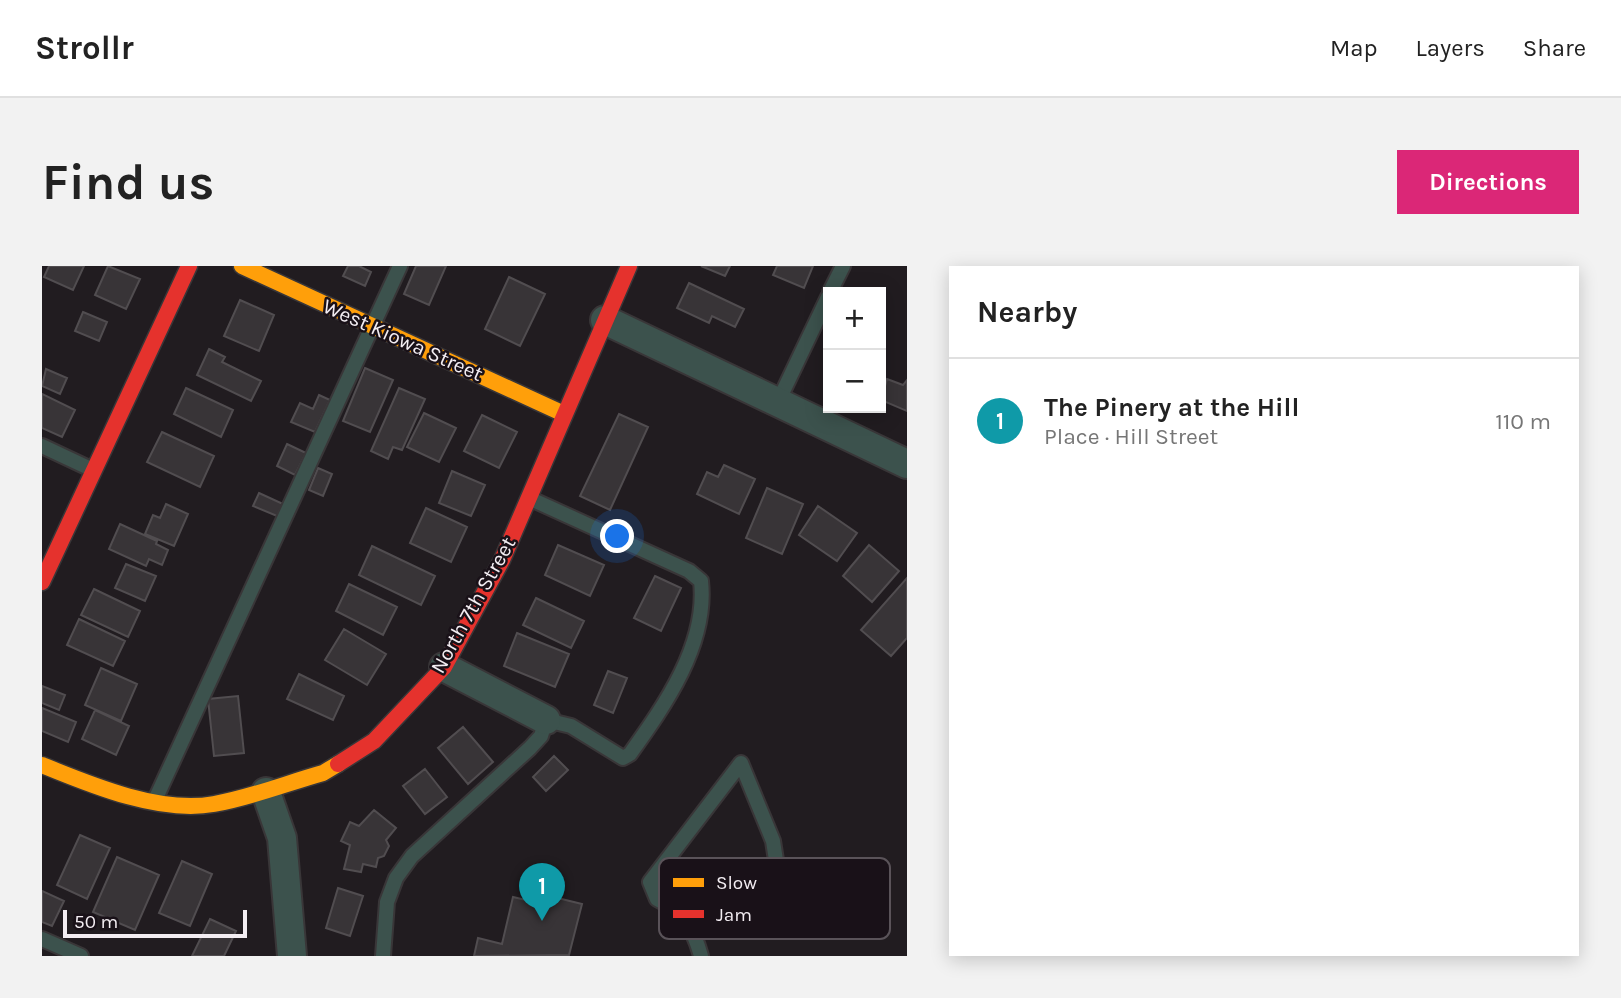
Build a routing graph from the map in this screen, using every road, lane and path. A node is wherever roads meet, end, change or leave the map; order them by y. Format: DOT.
graph roads {
  1 [pos="189,266"];
  2 [pos="242,266"];
  3 [pos="400,266"];
  4 [pos="629,266"];
  5 [pos="843,266"];
  6 [pos="832,287"];
  7 [pos="823,307"];
  8 [pos="606,320"];
  9 [pos="371,326"];
  10 [pos="778,402"];
  11 [pos="564,414"];
  12 [pos="42,446"];
  13 [pos="907,464"];
  14 [pos="94,471"];
  15 [pos="528,498"];
  16 [pos="42,582"];
  17 [pos="444,667"];
  18 [pos="546,720"];
  19 [pos="42,765"];
  20 [pos="266,792"];
  21 [pos="155,801"];
  22 [pos="668,858"];
  23 [pos="776,858"];
  24 [pos="659,870"];
  25 [pos="659,900"];
  26 [pos="42,939"];
  27 [pos="695,939"];
  28 [pos="81,956"];
  29 [pos="292,956"];
  30 [pos="383,956"];
  31 [pos="701,956"];
  1 -- 14 [label="street"];
  2 -- 9 [label="street, West Kiowa Street"];
  3 -- 9 [label="lane"];
  4 -- 8 [label="street, North 7th Street"];
  5 -- 6 [label="lane"];
  7 -- 10 [label="lane"];
  8 -- 10 [label="street"];
  8 -- 11 [label="street, North 7th Street"];
  9 -- 11 [label="street, West Kiowa Street"];
  9 -- 21 [label="lane"];
  10 -- 13 [label="street"];
  11 -- 15 [label="street, North 7th Street"];
  12 -- 14 [label="lane"];
  14 -- 16 [label="street"];
  15 -- 17 [label="street, North 7th Street"];
  15 -- 18 [label="lane"];
  17 -- 18 [label="street"];
  17 -- 20 [label="street, North 7th Street"];
  18 -- 30 [label="lane"];
  19 -- 21 [label="street, North 7th Street"];
  20 -- 21 [label="street, North 7th Street"];
  20 -- 29 [label="street"];
  22 -- 23 [label="lane"];
  24 -- 25 [label="lane"];
  26 -- 28 [label="lane"];
  27 -- 31 [label="lane"];
}
